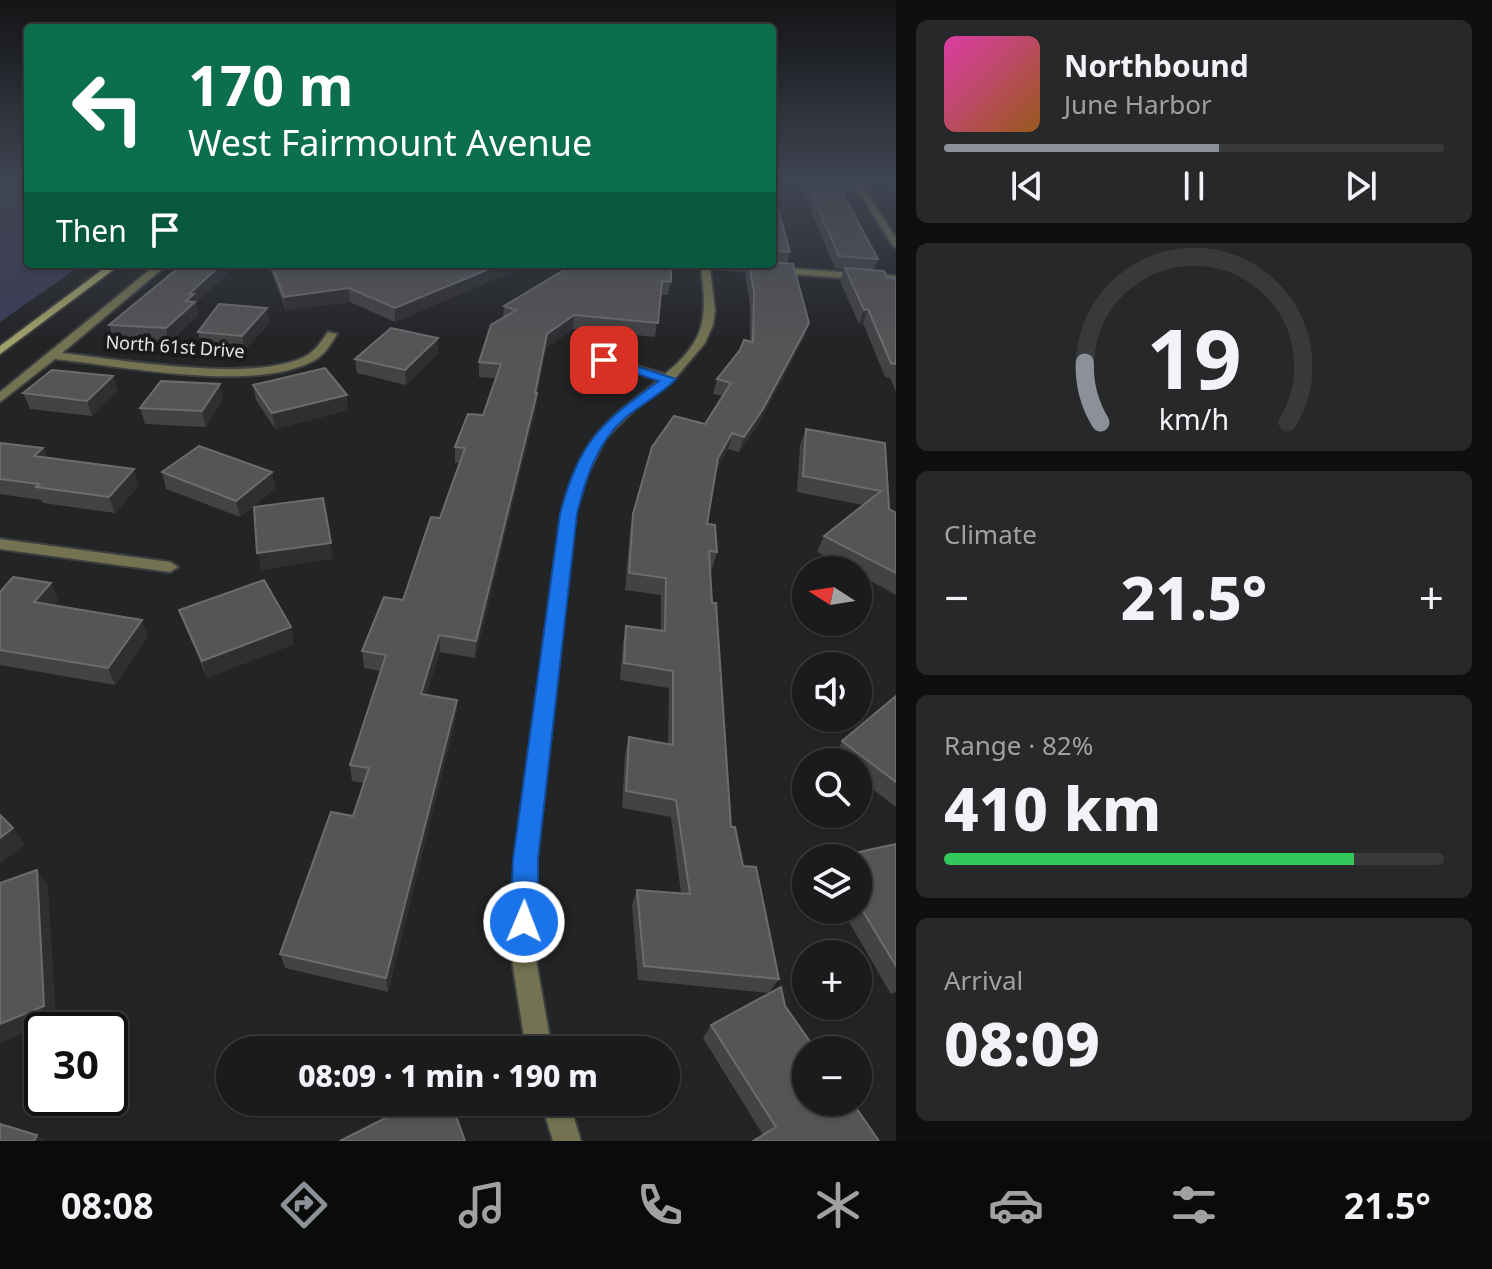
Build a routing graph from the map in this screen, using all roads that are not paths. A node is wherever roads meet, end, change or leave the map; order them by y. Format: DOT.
graph roads {
  1 [pos="111,268"];
  2 [pos="158,268"];
  3 [pos="705,268"];
  4 [pos="756,268"];
  5 [pos="896,279"];
  6 [pos="332,334"];
  7 [pos="0,351"];
  8 [pos="51,355"];
  9 [pos="604,360"];
  10 [pos="669,379"];
  11 [pos="0,398"];
  12 [pos="0,544"];
  13 [pos="170,567"];
  14 [pos="537,1036"];
  15 [pos="559,1116"];
  16 [pos="567,1141"];
  1 -- 7 [label="main road"];
  2 -- 8 [label="street"];
  3 -- 10 [label="street"];
  4 -- 5 [label="street"];
  6 -- 8 [label="street, North 61st Drive"];
  8 -- 11 [label="street"];
  9 -- 10 [label="street"];
  10 -- 14 [label="street"];
  12 -- 13 [label="street"];
  15 -- 16 [label="street"];
}
